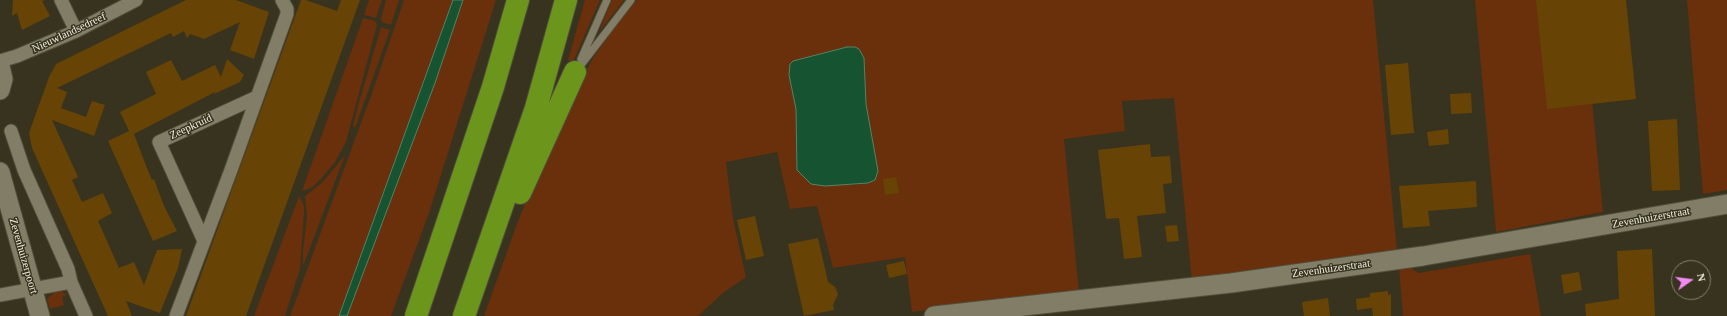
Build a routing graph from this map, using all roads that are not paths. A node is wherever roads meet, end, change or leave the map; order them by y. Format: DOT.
graph roads {
  1 [pos="61,0"];
  2 [pos="136,0"];
  3 [pos="282,0"];
  4 [pos="518,0"];
  5 [pos="566,0"];
  6 [pos="606,0"];
  7 [pos="631,0"];
  8 [pos="76,31"];
  9 [pos="0,61"];
  10 [pos="0,66"];
  11 [pos="575,72"];
  12 [pos="0,90"];
  13 [pos="257,97"];
  14 [pos="11,131"];
  15 [pos="0,172"];
  16 [pos="1727,204"];
  17 [pos="204,240"];
  18 [pos="487,254"];
  19 [pos="71,282"];
  20 [pos="32,288"];
  21 [pos="0,295"];
  22 [pos="40,316"];
  23 [pos="86,316"];
  24 [pos="176,316"];
  25 [pos="416,316"];
  26 [pos="464,316"];
  27 [pos="934,316"];
  1 -- 8 [label="street"];
  2 -- 8 [label="street, Nieuwlandsedreef"];
  3 -- 13 [label="street"];
  4 -- 25 [label="highway"];
  5 -- 18 [label="highway"];
  6 -- 11 [label="lane"];
  7 -- 11 [label="lane"];
  8 -- 9 [label="street, Nieuwlandsedreef"];
  10 -- 12 [label="street"];
  11 -- 18 [label="highway"];
  13 -- 17 [label="street"];
  13 -- 17 [label="street, Zeepkruid"];
  14 -- 19 [label="street"];
  15 -- 20 [label="street, Zevenhuizerpoort"];
  16 -- 27 [label="street, Zevenhuizerstraat"];
  17 -- 24 [label="street"];
  18 -- 26 [label="highway"];
  19 -- 20 [label="street"];
  19 -- 23 [label="street"];
  20 -- 21 [label="street"];
  20 -- 22 [label="street, Zevenhuizerpoort"];
}
